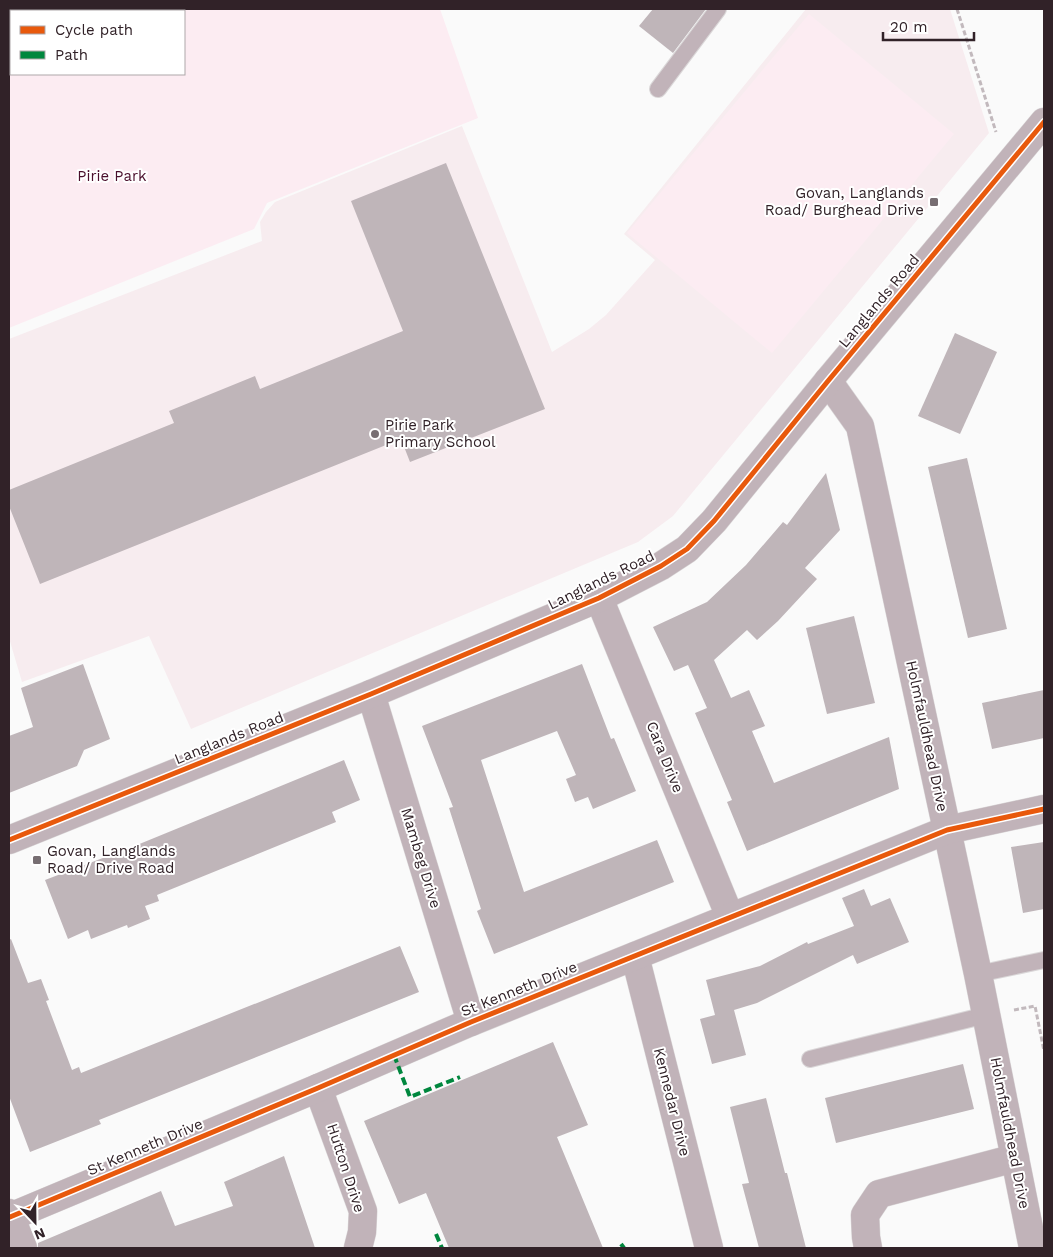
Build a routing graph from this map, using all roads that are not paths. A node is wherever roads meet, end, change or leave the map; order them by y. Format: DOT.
graph roads {
  1 [pos="718,9"];
  2 [pos="658,89"];
  3 [pos="1044,122"];
  4 [pos="828,381"];
  5 [pos="599,598"];
  6 [pos="370,694"];
  7 [pos="1044,809"];
  8 [pos="947,830"];
  9 [pos="9,840"];
  10 [pos="730,917"];
  11 [pos="635,956"];
  12 [pos="1044,960"];
  13 [pos="978,974"];
  14 [pos="986,1015"];
  15 [pos="471,1022"];
  16 [pos="810,1060"];
  17 [pos="318,1088"];
  18 [pos="1015,1158"];
  19 [pos="10,1215"];
  20 [pos="23,1248"];
  21 [pos="358,1248"];
  22 [pos="709,1248"];
  23 [pos="868,1248"];
  24 [pos="1033,1248"];
  1 -- 2 [label="lane"];
  3 -- 4 [label="street, Langlands Road"];
  4 -- 5 [label="street, Langlands Road"];
  4 -- 8 [label="street, Holmfauldhead Drive"];
  5 -- 6 [label="street, Langlands Road"];
  5 -- 10 [label="street, Cara Drive"];
  6 -- 9 [label="street, Langlands Road"];
  6 -- 15 [label="street, Mambeg Drive"];
  7 -- 8 [label="street, St Kenneth Drive"];
  8 -- 10 [label="street, St Kenneth Drive"];
  8 -- 13 [label="street, Holmfauldhead Drive"];
  10 -- 11 [label="street, St Kenneth Drive"];
  11 -- 15 [label="street, St Kenneth Drive"];
  11 -- 22 [label="street, Kennedar Drive"];
  12 -- 13 [label="lane"];
  13 -- 14 [label="street, Holmfauldhead Drive"];
  14 -- 16 [label="lane"];
  14 -- 18 [label="street, Holmfauldhead Drive"];
  15 -- 17 [label="street, St Kenneth Drive"];
  17 -- 19 [label="street, St Kenneth Drive"];
  17 -- 21 [label="street, Hutton Drive"];
  18 -- 23 [label="street"];
  18 -- 24 [label="street, Holmfauldhead Drive"];
  19 -- 20 [label="street"];
}
